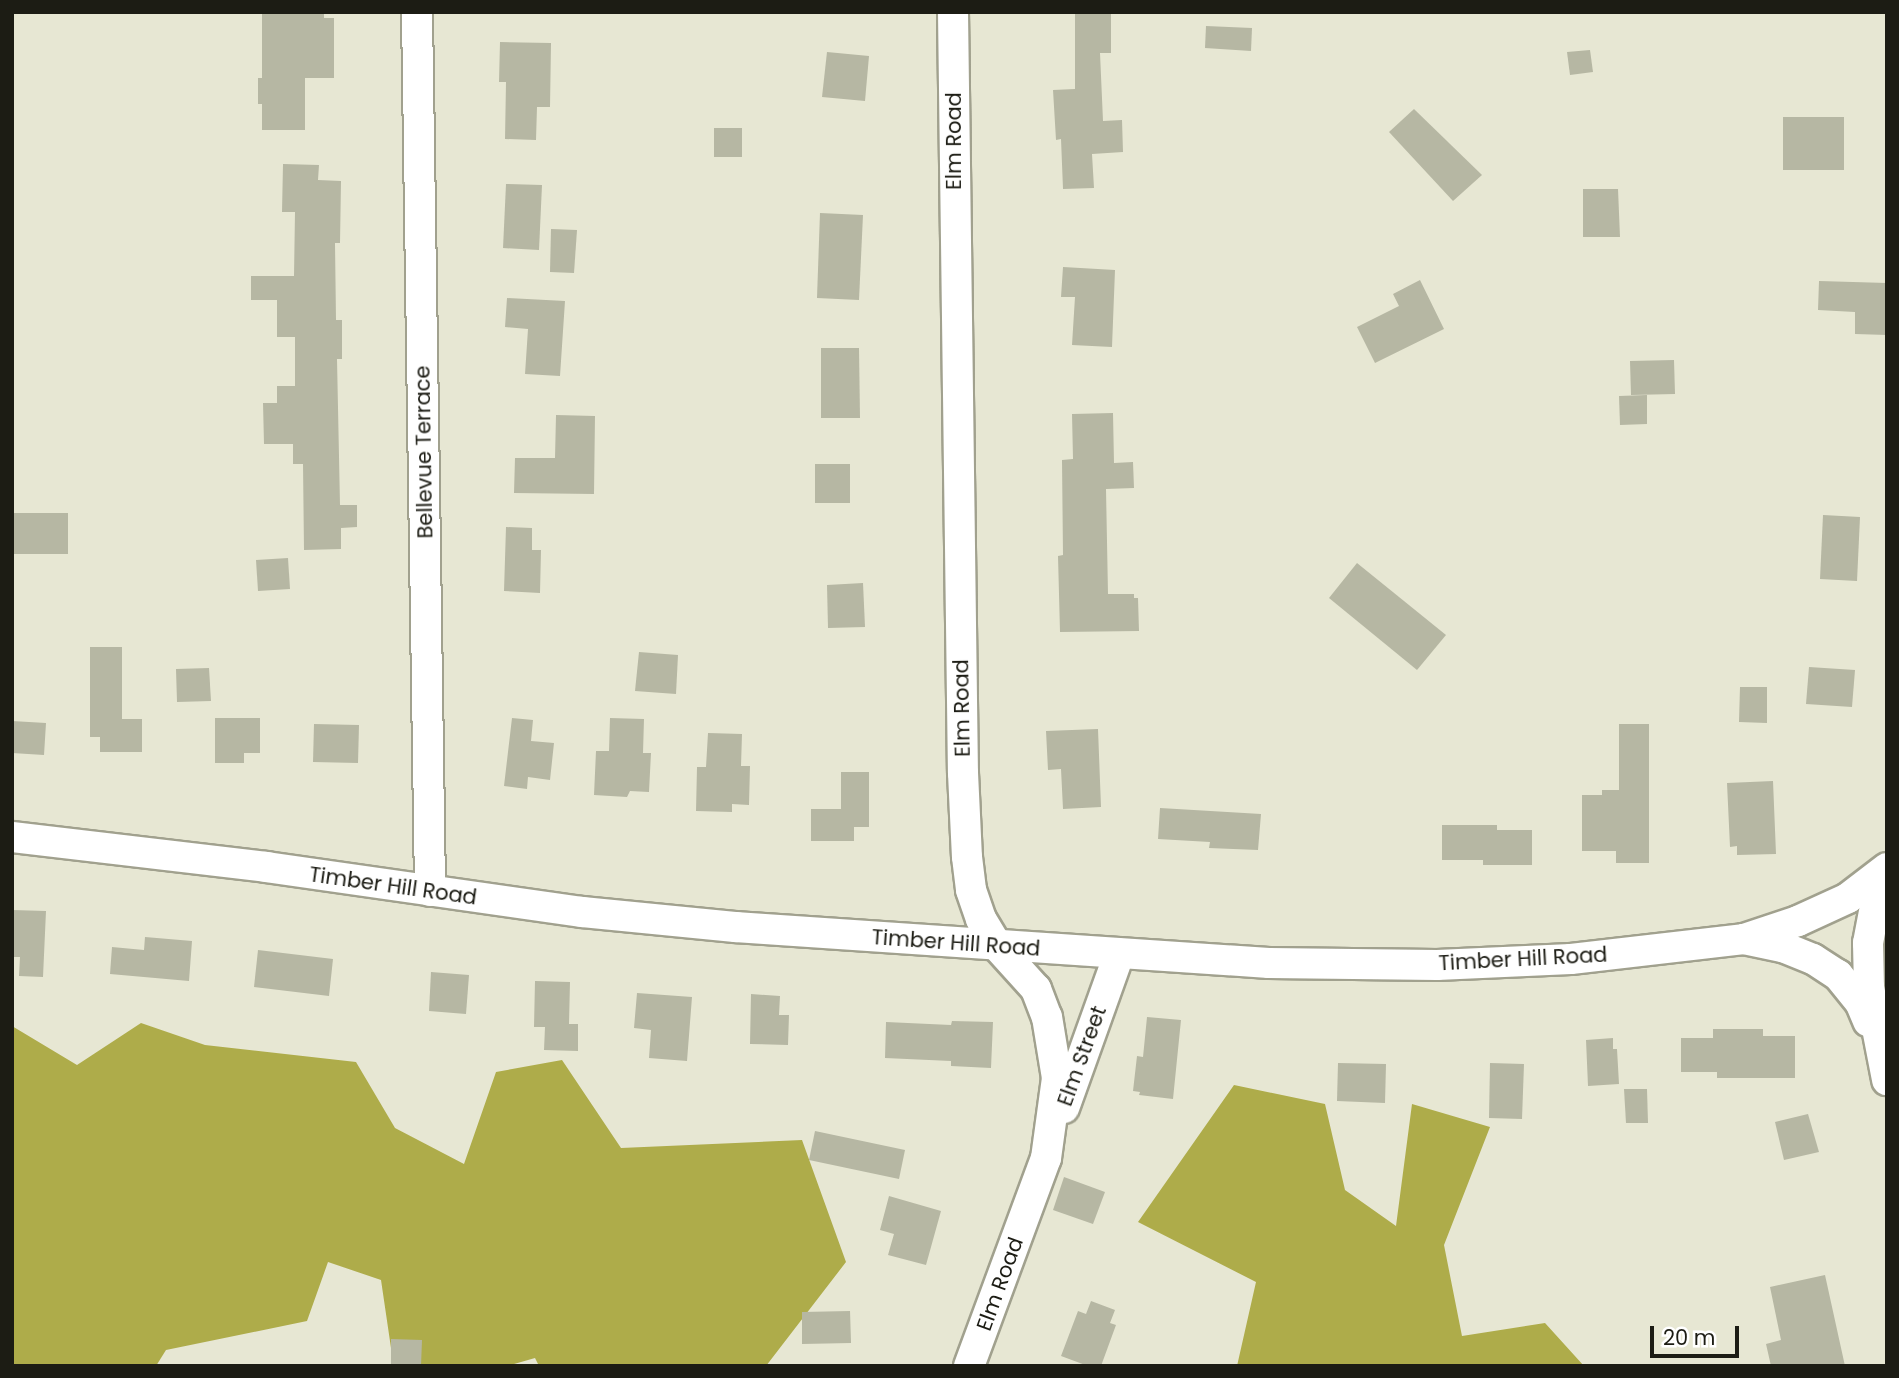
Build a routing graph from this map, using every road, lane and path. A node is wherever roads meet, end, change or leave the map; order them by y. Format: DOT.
graph roads {
  1 [pos="417,12"];
  2 [pos="953,12"];
  3 [pos="12,837"];
  4 [pos="1887,868"];
  5 [pos="1887,874"];
  6 [pos="430,891"];
  7 [pos="1744,939"];
  8 [pos="997,946"];
  9 [pos="1119,954"];
  10 [pos="1880,1050"];
  11 [pos="1887,1080"];
  12 [pos="1046,1158"];
  13 [pos="970,1366"];
  1 -- 6 [label="street, Bellevue Terrace"];
  2 -- 8 [label="street, Elm Road"];
  3 -- 6 [label="street, Timber Hill Road"];
  4 -- 7 [label="street, Timber Hill Road"];
  5 -- 10 [label="street"];
  6 -- 8 [label="street, Timber Hill Road"];
  7 -- 9 [label="street, Timber Hill Road"];
  7 -- 10 [label="street"];
  8 -- 9 [label="street, Timber Hill Road"];
  8 -- 12 [label="street, Elm Road"];
  9 -- 12 [label="street, Elm Street"];
  10 -- 11 [label="street"];
  12 -- 13 [label="street, Elm Road"];
}
